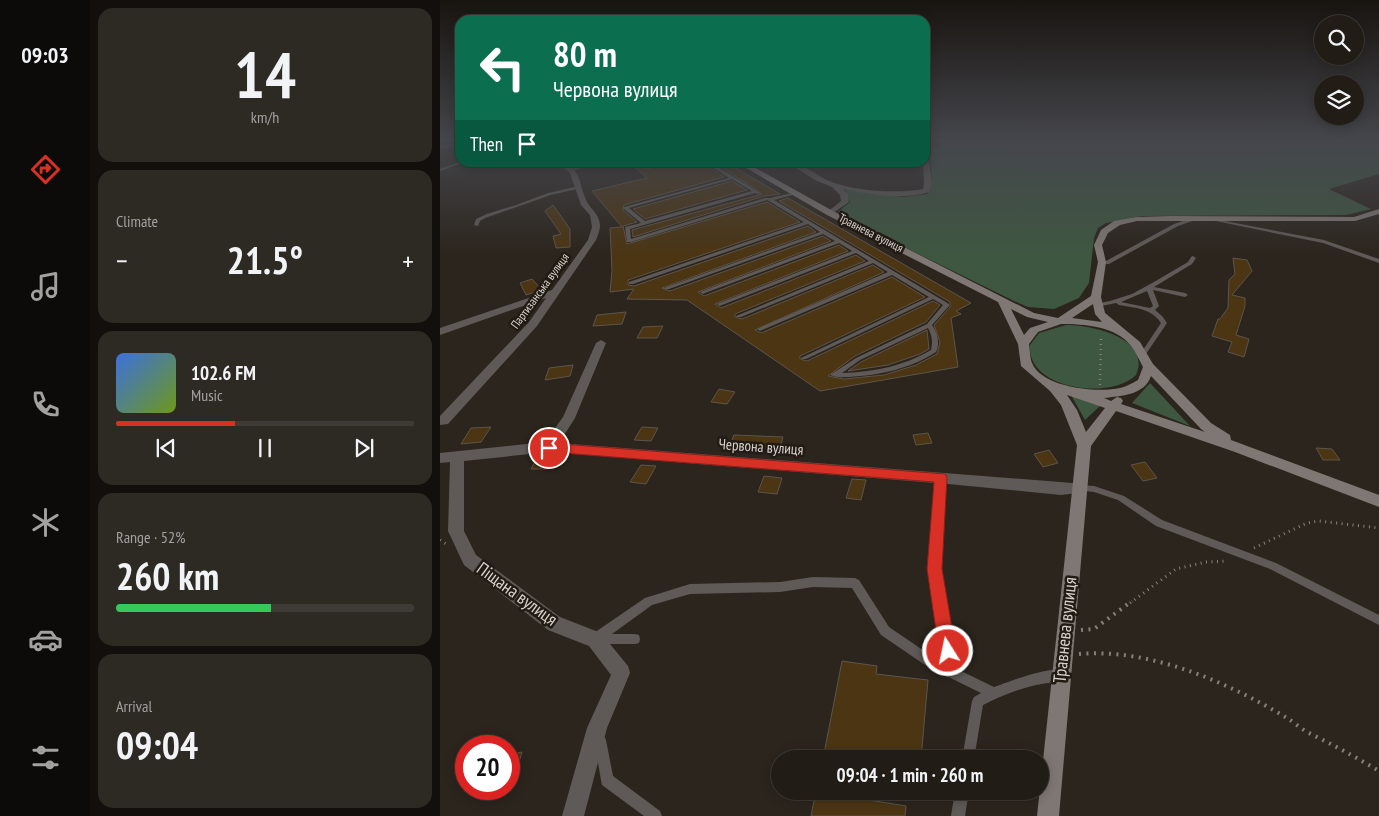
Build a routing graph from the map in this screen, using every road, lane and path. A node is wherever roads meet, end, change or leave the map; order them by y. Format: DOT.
graph roads {
  1 [pos="574,178"];
  2 [pos="733,178"];
  3 [pos="768,178"];
  4 [pos="821,178"];
  5 [pos="928,178"];
  6 [pos="835,185"];
  7 [pos="578,187"];
  8 [pos="755,192"];
  9 [pos="794,193"];
  10 [pos="769,200"];
  11 [pos="1379,211"];
  12 [pos="830,212"];
  13 [pos="1201,218"];
  14 [pos="807,223"];
  15 [pos="644,224"];
  16 [pos="476,225"];
  17 [pos="823,232"];
  18 [pos="840,241"];
  19 [pos="856,251"];
  20 [pos="1193,258"];
  21 [pos="873,261"];
  22 [pos="1379,261"];
  23 [pos="1102,262"];
  24 [pos="893,272"];
  25 [pos="631,283"];
  26 [pos="667,288"];
  27 [pos="1149,288"];
  28 [pos="554,292"];
  29 [pos="704,292"];
  30 [pos="1185,295"];
  31 [pos="933,297"];
  32 [pos="1096,301"];
  33 [pos="1003,302"];
  34 [pos="1117,303"];
  35 [pos="720,304"];
  36 [pos="1152,309"];
  37 [pos="740,316"];
  38 [pos="1060,321"];
  39 [pos="1100,324"];
  40 [pos="929,325"];
  41 [pos="760,329"];
  42 [pos="440,332"];
  43 [pos="1119,332"];
  44 [pos="601,343"];
  45 [pos="1023,344"];
  46 [pos="1144,353"];
  47 [pos="804,358"];
  48 [pos="1148,366"];
  49 [pos="1047,382"];
  50 [pos="1071,392"];
  51 [pos="1126,392"];
  52 [pos="1101,396"];
  53 [pos="1112,407"];
  54 [pos="441,424"];
  55 [pos="1084,445"];
  56 [pos="549,448"];
  57 [pos="1240,448"];
  58 [pos="448,457"];
  59 [pos="941,477"];
  60 [pos="1080,488"];
  61 [pos="1379,501"];
  62 [pos="1379,528"];
  63 [pos="1243,554"];
  64 [pos="1379,620"];
  65 [pos="1065,629"];
  66 [pos="595,639"];
  67 [pos="635,639"];
  68 [pos="1062,655"];
  69 [pos="957,675"];
  70 [pos="1060,675"];
  71 [pos="993,693"];
  72 [pos="597,728"];
  73 [pos="970,750"];
  74 [pos="1379,771"];
  75 [pos="961,800"];
  76 [pos="573,816"];
  77 [pos="655,816"];
  78 [pos="958,816"];
  79 [pos="1048,816"];
  1 -- 7 [label="street, Партизанська вулиця"];
  2 -- 8 [label="lane"];
  2 -- 15 [label="lane"];
  3 -- 9 [label="street, Травнева вулиця"];
  4 -- 6 [label="street"];
  5 -- 6 [label="street"];
  6 -- 12 [label="street"];
  7 -- 16 [label="lane"];
  7 -- 28 [label="street, Партизанська вулиця"];
  8 -- 10 [label="lane"];
  8 -- 15 [label="lane"];
  9 -- 10 [label="lane"];
  9 -- 12 [label="street, Травнева вулиця"];
  10 -- 14 [label="lane"];
  10 -- 15 [label="lane"];
  11 -- 13 [label="street"];
  12 -- 33 [label="street, Травнева вулиця"];
  13 -- 22 [label="lane"];
  13 -- 23 [label="lane"];
  13 -- 23 [label="street"];
  14 -- 17 [label="lane"];
  14 -- 25 [label="lane"];
  17 -- 18 [label="lane"];
  17 -- 26 [label="lane"];
  18 -- 19 [label="lane"];
  18 -- 29 [label="lane"];
  19 -- 21 [label="lane"];
  19 -- 35 [label="lane"];
  20 -- 27 [label="lane"];
  21 -- 24 [label="lane"];
  21 -- 37 [label="lane"];
  23 -- 32 [label="street"];
  24 -- 31 [label="lane"];
  24 -- 41 [label="lane"];
  27 -- 30 [label="lane"];
  27 -- 34 [label="lane"];
  27 -- 36 [label="lane"];
  28 -- 42 [label="street"];
  28 -- 54 [label="street, Партизанська вулиця"];
  31 -- 40 [label="lane"];
  31 -- 47 [label="lane"];
  32 -- 34 [label="lane"];
  32 -- 38 [label="street"];
  32 -- 43 [label="street"];
  33 -- 38 [label="street, Травнева вулиця"];
  33 -- 45 [label="street"];
  34 -- 36 [label="lane"];
  36 -- 46 [label="lane"];
  38 -- 39 [label="street, Травнева вулиця"];
  38 -- 45 [label="street"];
  39 -- 43 [label="street, Травнева вулиця"];
  39 -- 52 [label="path"];
  40 -- 40 [label="lane"];
  43 -- 46 [label="street"];
  44 -- 56 [label="street"];
  45 -- 49 [label="street"];
  46 -- 48 [label="street"];
  48 -- 51 [label="street"];
  48 -- 57 [label="street"];
  49 -- 50 [label="street"];
  49 -- 55 [label="street"];
  50 -- 52 [label="street"];
  50 -- 53 [label="street"];
  51 -- 52 [label="street"];
  51 -- 53 [label="street"];
  53 -- 55 [label="street"];
  53 -- 57 [label="street"];
  55 -- 60 [label="street, Травнева вулиця"];
  56 -- 58 [label="street, Червона вулиця"];
  56 -- 59 [label="street, Червона вулиця"];
  57 -- 61 [label="street"];
  58 -- 66 [label="street, Піщана вулиця"];
  59 -- 60 [label="street, Червона вулиця"];
  59 -- 69 [label="lane"];
  60 -- 63 [label="lane"];
  60 -- 65 [label="street, Травнева вулиця"];
  62 -- 63 [label="path"];
  63 -- 64 [label="lane"];
  63 -- 65 [label="path"];
  65 -- 68 [label="street, Травнева вулиця"];
  66 -- 67 [label="lane"];
  66 -- 69 [label="lane"];
  66 -- 72 [label="street"];
  68 -- 70 [label="street, Травнева вулиця"];
  68 -- 74 [label="path"];
  69 -- 71 [label="lane"];
  70 -- 71 [label="lane"];
  70 -- 79 [label="street, Травнева вулиця"];
  71 -- 73 [label="lane"];
  72 -- 76 [label="street"];
  72 -- 77 [label="lane"];
  75 -- 78 [label="lane"];
}
